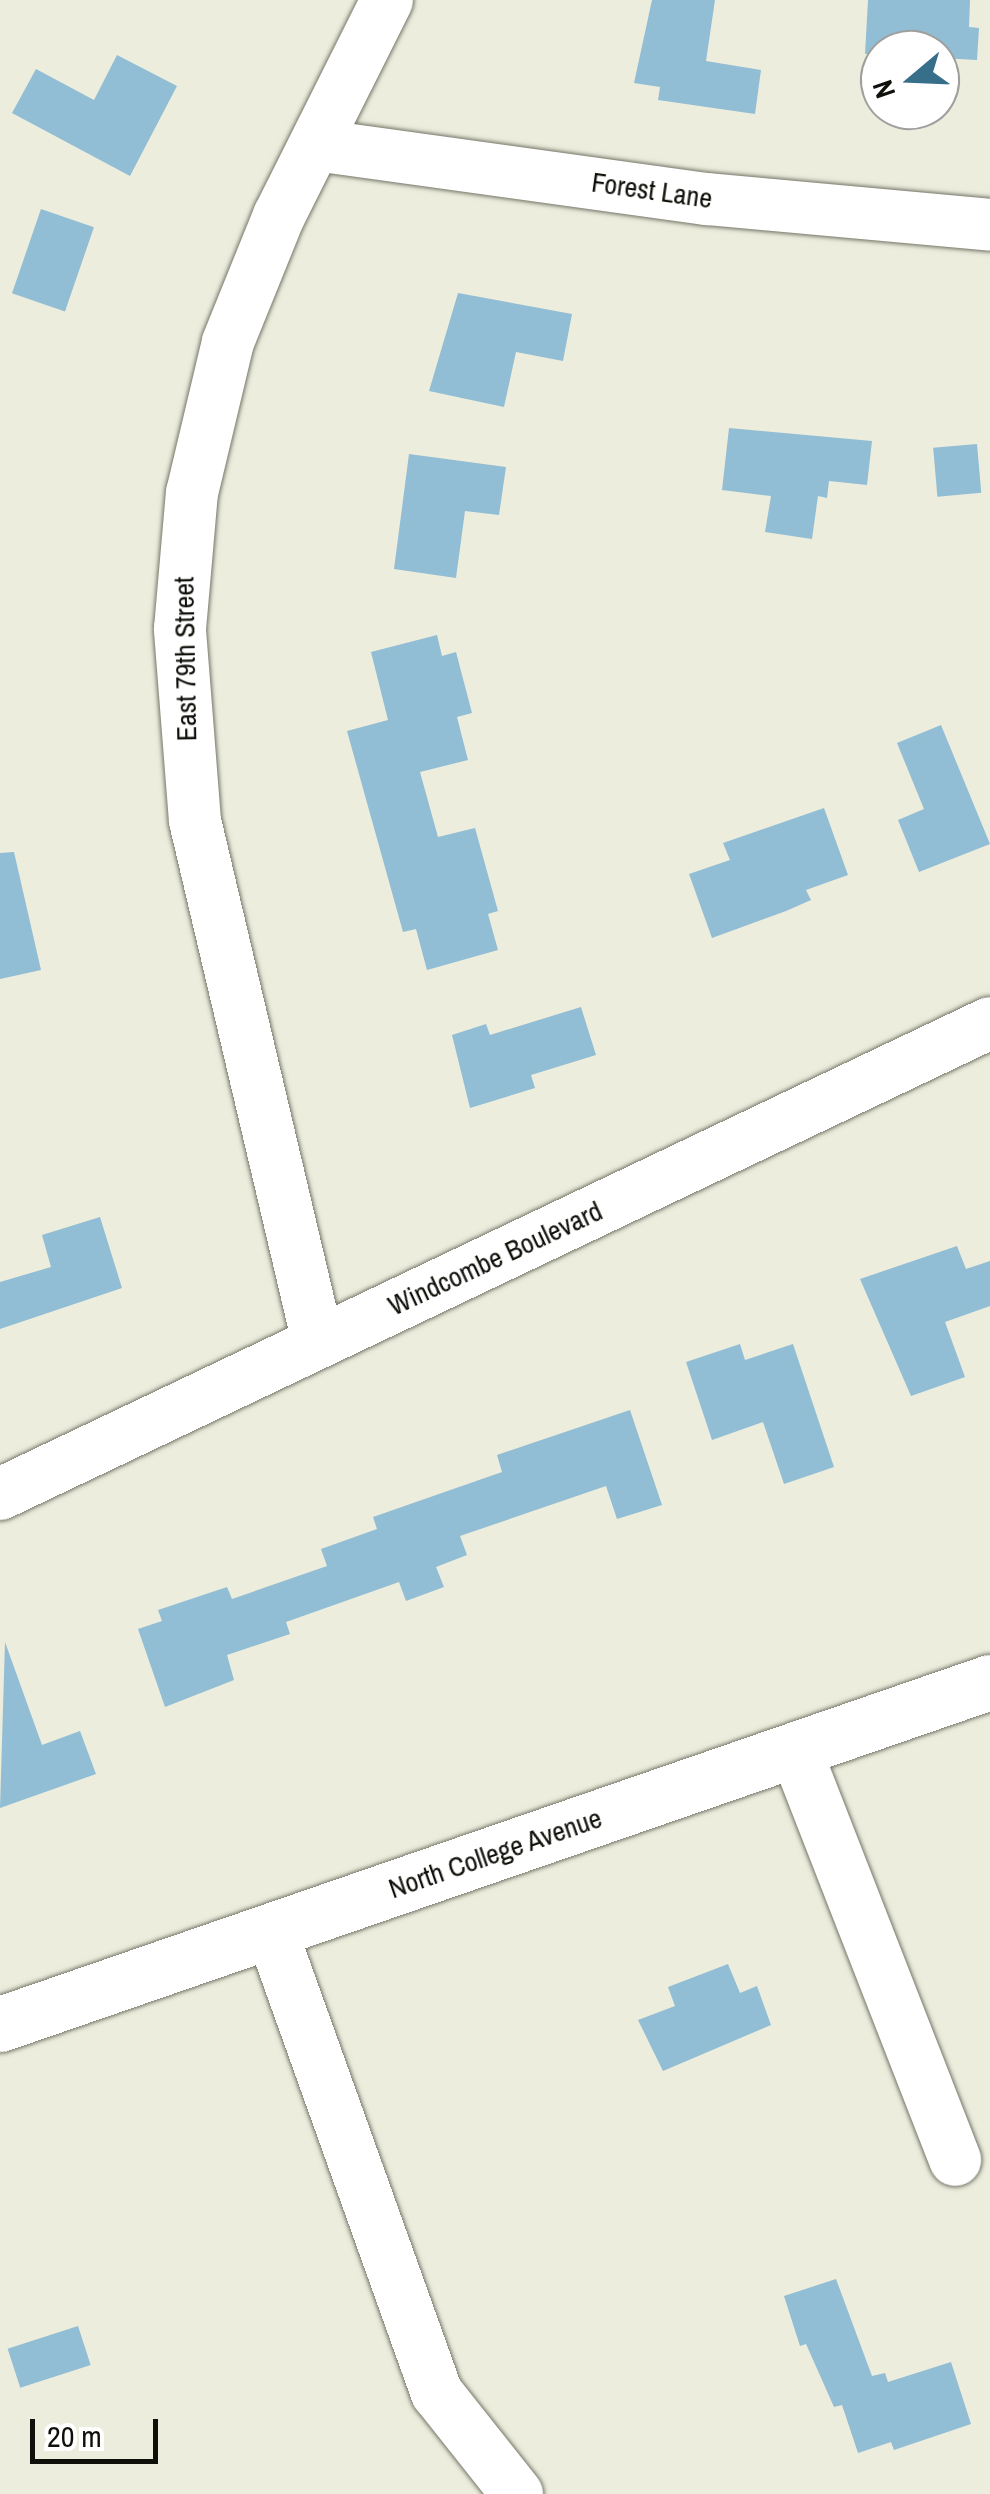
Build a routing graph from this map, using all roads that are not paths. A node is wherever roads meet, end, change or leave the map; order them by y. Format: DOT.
graph roads {
  1 [pos="388,0"];
  2 [pos="316,145"];
  3 [pos="990,225"];
  4 [pos="990,1023"];
  5 [pos="318,1342"];
  6 [pos="0,1494"];
  7 [pos="990,1682"];
  8 [pos="795,1749"];
  9 [pos="272,1930"];
  10 [pos="0,2024"];
  11 [pos="955,2160"];
  12 [pos="517,2494"];
  1 -- 2 [label="street, East 79th Street"];
  2 -- 3 [label="street, Forest Lane"];
  2 -- 5 [label="street, East 79th Street"];
  4 -- 5 [label="street, Windcombe Boulevard"];
  5 -- 6 [label="street, Windcombe Boulevard"];
  7 -- 8 [label="main road, North College Avenue"];
  8 -- 9 [label="main road, North College Avenue"];
  8 -- 11 [label="street"];
  9 -- 10 [label="main road, North College Avenue"];
  9 -- 12 [label="street"];
}
